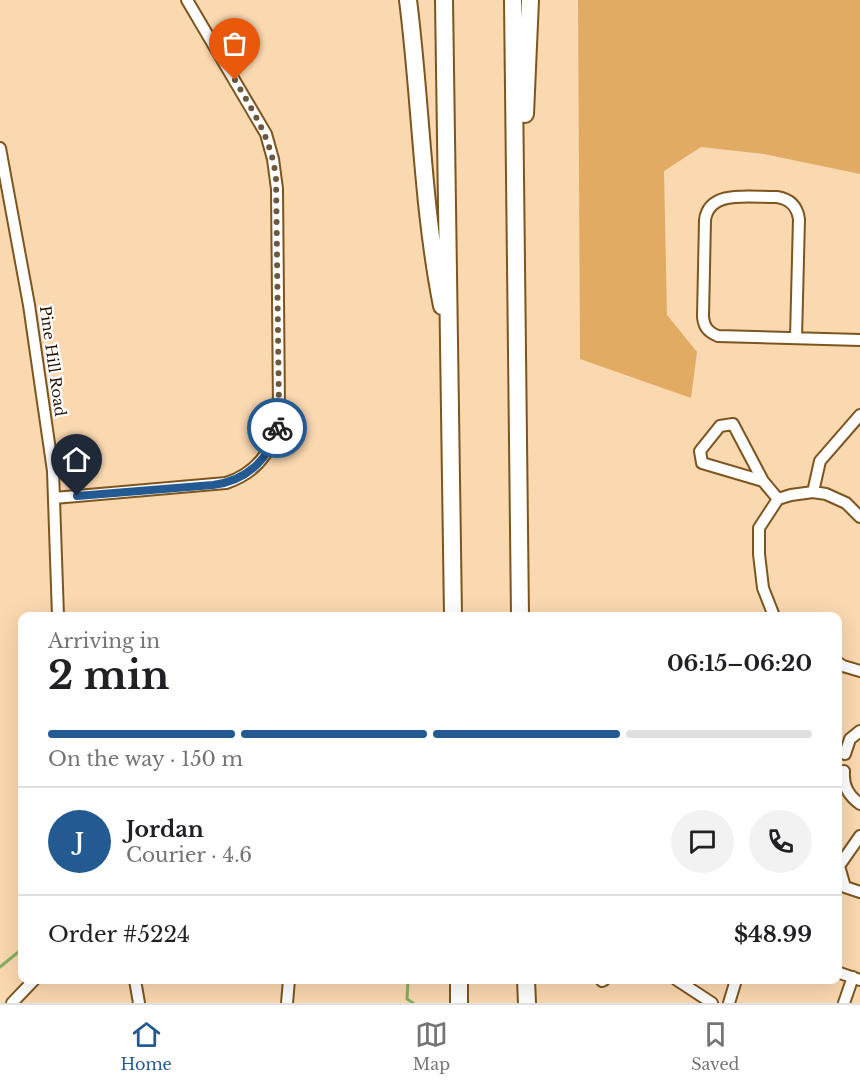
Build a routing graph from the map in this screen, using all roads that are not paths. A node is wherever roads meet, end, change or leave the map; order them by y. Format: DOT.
graph roads {
  1 [pos="187,0"];
  2 [pos="408,0"];
  3 [pos="444,0"];
  4 [pos="513,0"];
  5 [pos="530,0"];
  6 [pos="0,148"];
  7 [pos="516,285"];
  8 [pos="796,338"];
  9 [pos="860,340"];
  10 [pos="450,349"];
  11 [pos="860,415"];
  12 [pos="763,481"];
  13 [pos="813,492"];
  14 [pos="54,498"];
  15 [pos="778,499"];
  16 [pos="860,517"];
  17 [pos="58,612"];
  18 [pos="453,612"];
  19 [pos="520,612"];
  20 [pos="772,612"];
  21 [pos="842,665"];
  22 [pos="860,671"];
  23 [pos="860,731"];
  24 [pos="844,754"];
  25 [pos="844,771"];
  26 [pos="860,804"];
  27 [pos="860,836"];
  28 [pos="842,862"];
  29 [pos="842,876"];
  30 [pos="860,892"];
  31 [pos="856,978"];
  32 [pos="30,984"];
  33 [pos="136,984"];
  34 [pos="289,984"];
  35 [pos="459,984"];
  36 [pos="526,984"];
  37 [pos="683,984"];
  38 [pos="735,984"];
  39 [pos="12,1003"];
  40 [pos="139,1003"];
  41 [pos="287,1003"];
  42 [pos="459,1003"];
  43 [pos="527,1003"];
  44 [pos="712,1003"];
  45 [pos="729,1003"];
  46 [pos="844,1003"];
  1 -- 14 [label="street"];
  2 -- 10 [label="highway"];
  3 -- 10 [label="highway"];
  4 -- 7 [label="highway"];
  5 -- 7 [label="highway"];
  6 -- 14 [label="street, Pine Hill Road"];
  7 -- 19 [label="highway"];
  8 -- 8 [label="street"];
  8 -- 9 [label="street"];
  10 -- 18 [label="highway"];
  11 -- 13 [label="street"];
  12 -- 12 [label="street"];
  12 -- 15 [label="street"];
  13 -- 15 [label="street"];
  13 -- 16 [label="street"];
  14 -- 17 [label="street, Pine Hill Road"];
  15 -- 20 [label="street"];
  21 -- 22 [label="street"];
  23 -- 24 [label="street"];
  25 -- 26 [label="street"];
  27 -- 28 [label="street"];
  29 -- 30 [label="street"];
  31 -- 46 [label="street"];
  32 -- 39 [label="street"];
  33 -- 40 [label="street"];
  34 -- 41 [label="street"];
  35 -- 42 [label="highway"];
  36 -- 43 [label="highway"];
  37 -- 44 [label="street"];
  38 -- 45 [label="street"];
}
